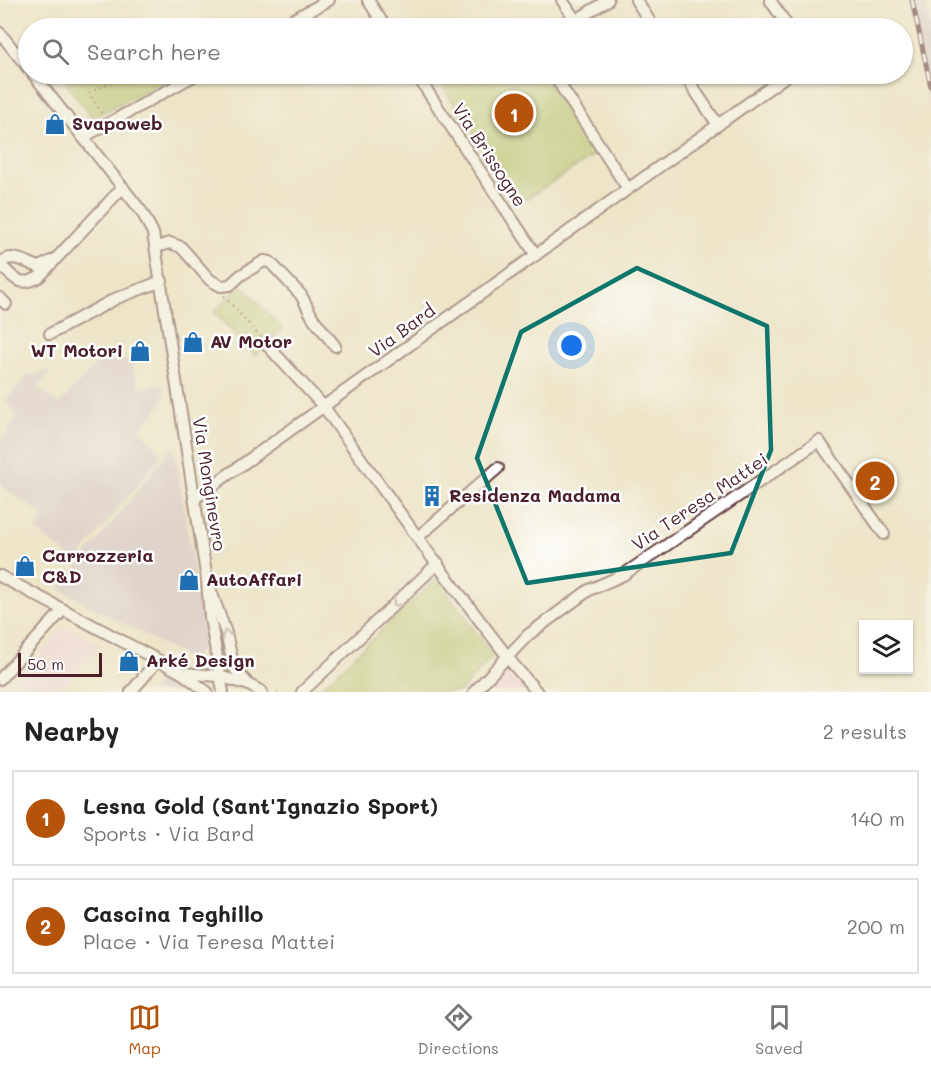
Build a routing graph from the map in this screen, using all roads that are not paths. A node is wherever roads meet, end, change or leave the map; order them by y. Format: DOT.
graph roads {
  1 [pos="329,0"];
  2 [pos="368,0"];
  3 [pos="562,0"];
  4 [pos="608,0"];
  5 [pos="636,0"];
  6 [pos="770,0"];
  7 [pos="296,18"];
  8 [pos="380,18"];
  9 [pos="574,18"];
  10 [pos="581,18"];
  11 [pos="648,18"];
  12 [pos="782,18"];
  13 [pos="0,33"];
  14 [pos="18,56"];
  15 [pos="41,84"];
  16 [pos="179,84"];
  17 [pos="423,84"];
  18 [pos="560,84"];
  19 [pos="691,84"];
  20 [pos="775,84"];
  21 [pos="718,125"];
  22 [pos="84,137"];
  23 [pos="123,187"];
  24 [pos="628,189"];
  25 [pos="156,247"];
  26 [pos="536,255"];
  27 [pos="55,259"];
  28 [pos="162,281"];
  29 [pos="50,334"];
  30 [pos="268,346"];
  31 [pos="335,346"];
  32 [pos="324,407"];
  33 [pos="498,468"];
  34 [pos="194,499"];
  35 [pos="884,534"];
  36 [pos="418,537"];
  37 [pos="438,563"];
  38 [pos="0,576"];
  39 [pos="207,580"];
  40 [pos="63,610"];
  41 [pos="216,655"];
  42 [pos="508,655"];
  43 [pos="157,661"];
  44 [pos="182,673"];
  45 [pos="199,673"];
  46 [pos="219,676"];
  47 [pos="0,679"];
  48 [pos="249,685"];
  49 [pos="132,692"];
  50 [pos="207,692"];
  51 [pos="224,692"];
  52 [pos="262,692"];
  53 [pos="302,692"];
  54 [pos="474,692"];
  55 [pos="537,692"];
  1 -- 7 [label="street"];
  2 -- 8 [label="street"];
  3 -- 9 [label="street"];
  4 -- 10 [label="street"];
  5 -- 11 [label="street"];
  6 -- 12 [label="street"];
  13 -- 14 [label="street"];
  15 -- 22 [label="street, Via Monginevro"];
  16 -- 22 [label="street"];
  17 -- 26 [label="street, Via Brissogne"];
  18 -- 24 [label="street"];
  19 -- 21 [label="street"];
  20 -- 21 [label="street, Via Bard"];
  21 -- 24 [label="street, Via Bard"];
  22 -- 23 [label="street, Via Monginevro"];
  23 -- 25 [label="street, Via Monginevro"];
  23 -- 27 [label="street"];
  24 -- 26 [label="street, Via Bard"];
  25 -- 28 [label="street, Via Monginevro"];
  25 -- 31 [label="street"];
  26 -- 32 [label="street, Via Bard"];
  27 -- 27 [label="street"];
  28 -- 29 [label="street"];
  28 -- 34 [label="street, Via Monginevro"];
  30 -- 32 [label="street"];
  32 -- 34 [label="street, Via Bard"];
  32 -- 36 [label="street"];
  33 -- 36 [label="street"];
  34 -- 39 [label="street, Via Monginevro"];
  35 -- 42 [label="street, Via Teresa Mattei"];
  36 -- 37 [label="street"];
  37 -- 42 [label="street"];
  37 -- 53 [label="street, one-way"];
  38 -- 40 [label="street"];
  39 -- 41 [label="street, Via Monginevro"];
  48 -- 39 [label="street, one-way"];
  40 -- 43 [label="street"];
  40 -- 47 [label="street"];
  41 -- 45 [label="street"];
  41 -- 46 [label="street, Via Monginevro"];
  42 -- 54 [label="street, Via Teresa Mattei"];
  42 -- 55 [label="street"];
  43 -- 44 [label="street"];
  43 -- 49 [label="street"];
  44 -- 45 [label="street"];
  44 -- 50 [label="street"];
  45 -- 46 [label="street"];
  46 -- 48 [label="street"];
  46 -- 51 [label="street, Via Monginevro"];
  48 -- 52 [label="street"];
}
